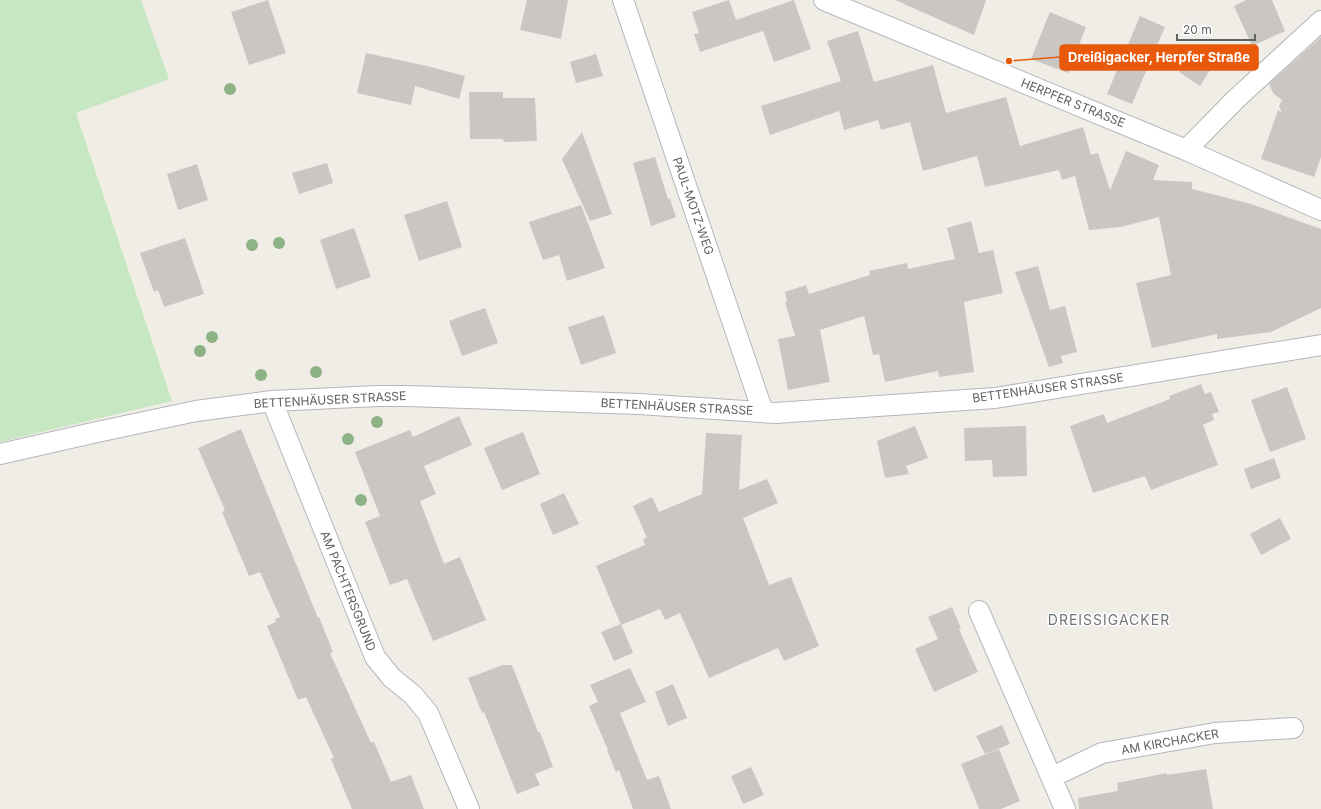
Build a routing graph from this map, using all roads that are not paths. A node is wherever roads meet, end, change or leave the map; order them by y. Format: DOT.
graph roads {
  1 [pos="624,0"];
  2 [pos="824,0"];
  3 [pos="1321,21"];
  4 [pos="1186,150"];
  5 [pos="1321,210"];
  6 [pos="1321,345"];
  7 [pos="272,401"];
  8 [pos="763,412"];
  9 [pos="0,454"];
  10 [pos="979,611"];
  11 [pos="1293,728"];
  12 [pos="1052,777"];
  13 [pos="469,809"];
  14 [pos="1065,809"];
  1 -- 8 [label="street, PAUL-MOTZ-WEG"];
  2 -- 4 [label="street, HERPFER STRASSE"];
  3 -- 4 [label="street"];
  4 -- 5 [label="street, HERPFER STRASSE"];
  6 -- 8 [label="street, BETTENHÄUSER STRASSE"];
  7 -- 8 [label="street, BETTENHÄUSER STRASSE"];
  7 -- 9 [label="street, BETTENHÄUSER STRASSE"];
  7 -- 13 [label="street, AM PACHTERSGRUND"];
  10 -- 12 [label="street"];
  11 -- 12 [label="street, AM KIRCHACKER"];
  12 -- 14 [label="street"];
}
